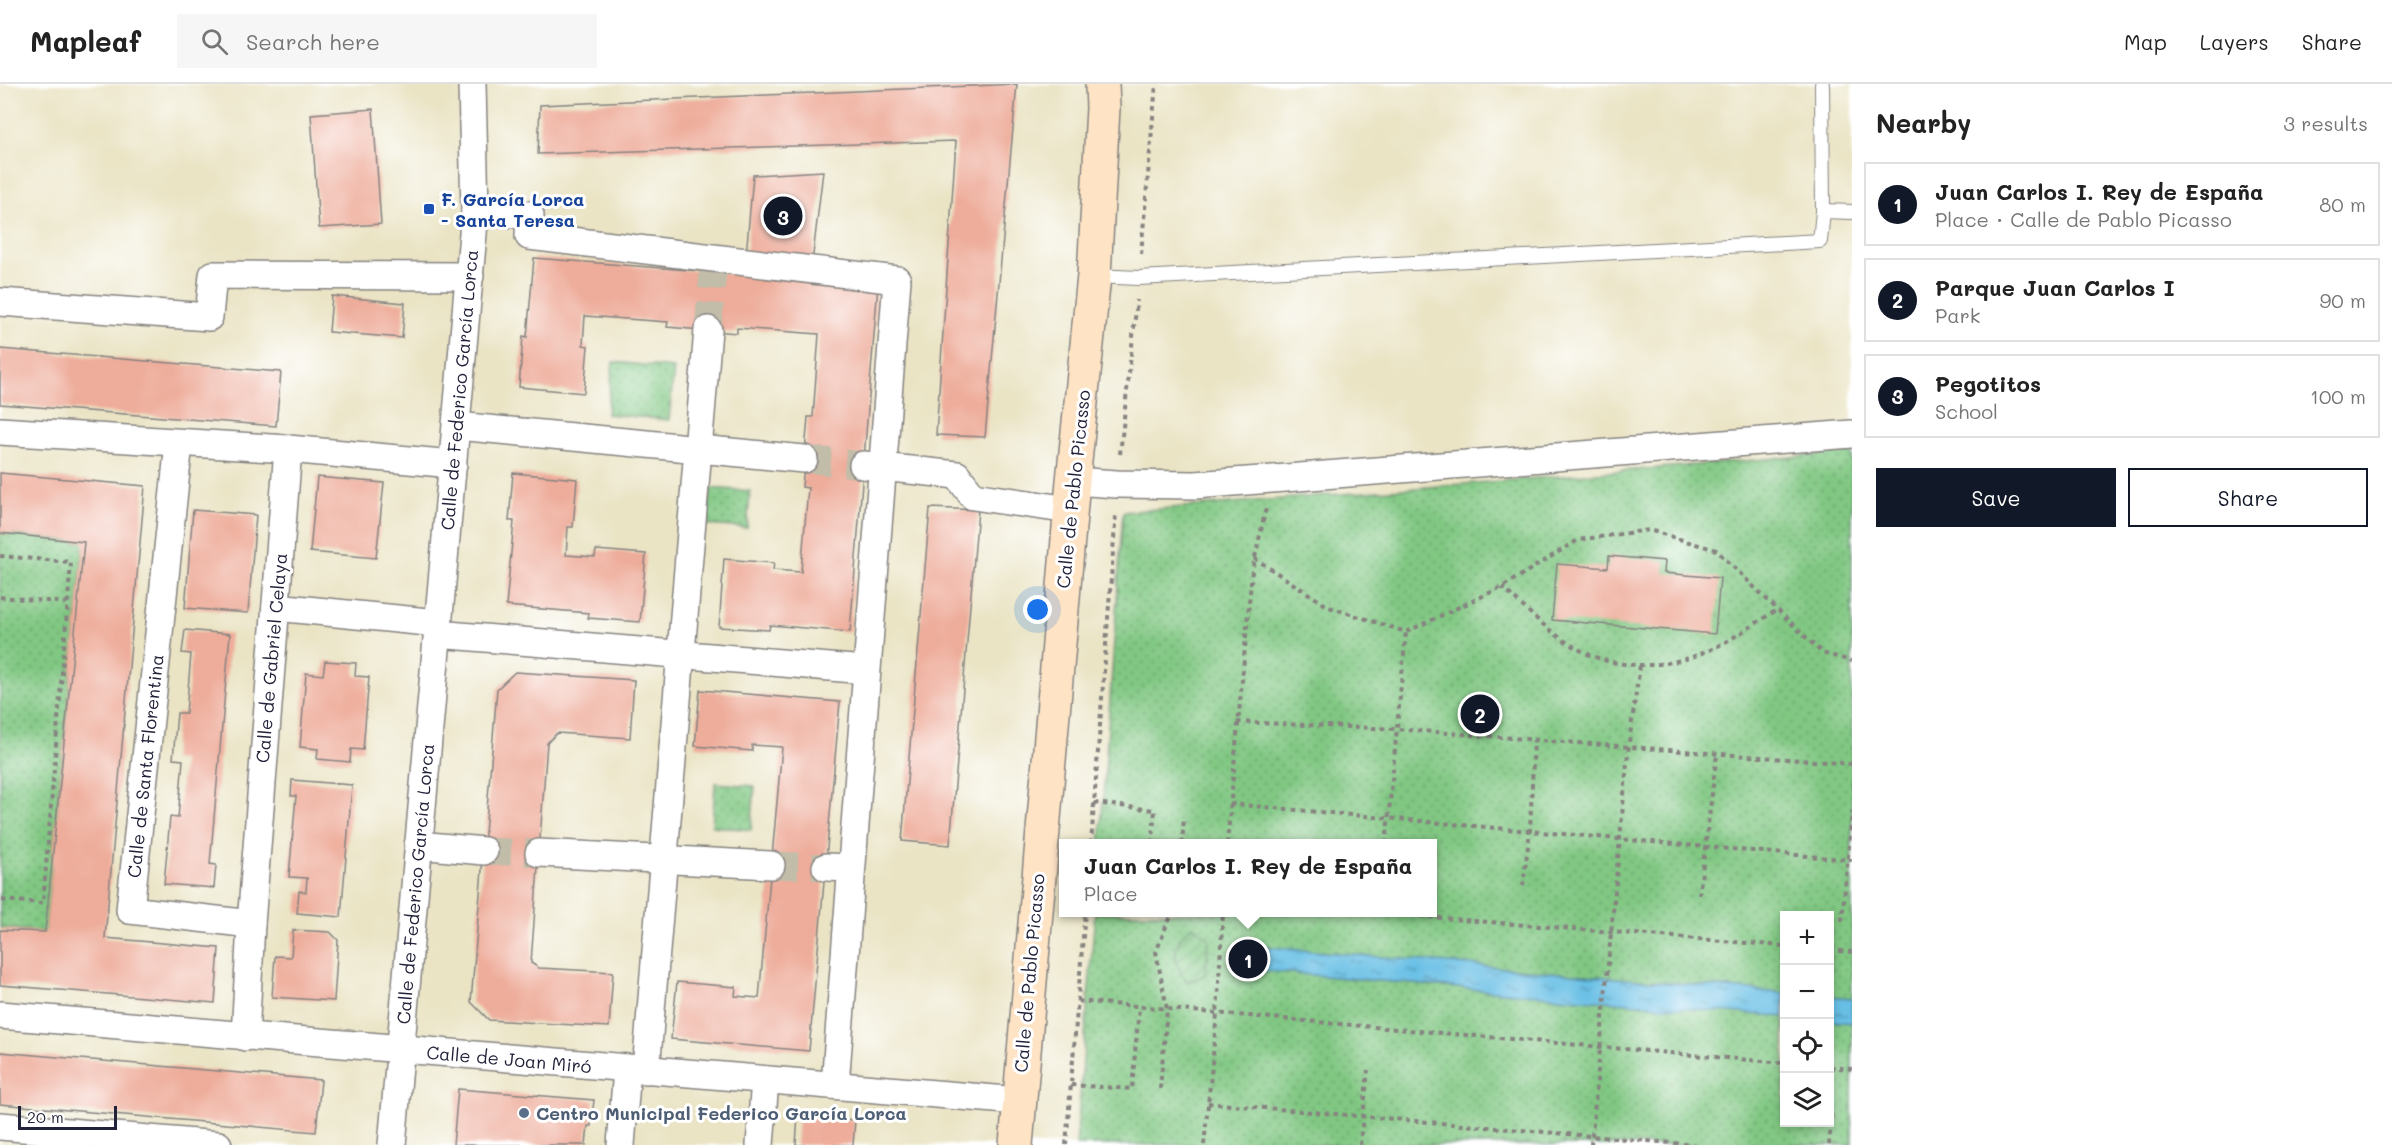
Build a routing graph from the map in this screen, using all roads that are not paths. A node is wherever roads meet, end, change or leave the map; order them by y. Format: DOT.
graph roads {
  1 [pos="472,84"];
  2 [pos="1102,84"];
  3 [pos="1822,84"];
  4 [pos="475,211"];
  5 [pos="1823,211"];
  6 [pos="1852,212"];
  7 [pos="470,276"];
  8 [pos="1094,276"];
  9 [pos="0,302"];
  10 [pos="708,330"];
  11 [pos="457,426"];
  12 [pos="0,431"];
  13 [pos="1852,435"];
  14 [pos="178,443"];
  15 [pos="288,449"];
  16 [pos="698,449"];
  17 [pos="804,459"];
  18 [pos="453,464"];
  19 [pos="873,466"];
  20 [pos="1071,495"];
  21 [pos="276,607"];
  22 [pos="437,628"];
  23 [pos="681,654"];
  24 [pos="866,670"];
  25 [pos="418,845"];
  26 [pos="484,851"];
  27 [pos="539,853"];
  28 [pos="664,860"];
  29 [pos="771,865"];
  30 [pos="251,924"];
  31 [pos="0,1015"];
  32 [pos="245,1037"];
  33 [pos="400,1050"];
  34 [pos="636,1070"];
  35 [pos="765,1080"];
  36 [pos="835,1085"];
  37 [pos="1019,1101"];
  38 [pos="0,1126"];
  39 [pos="218,1145"];
  40 [pos="392,1145"];
  41 [pos="621,1145"];
  42 [pos="760,1145"];
  43 [pos="1016,1145"];
  1 -- 4 [label="street, Calle de Federico García Lorca"];
  2 -- 8 [label="main road, Calle de Pablo Picasso"];
  3 -- 5 [label="lane"];
  4 -- 7 [label="street, Calle de Federico García Lorca"];
  4 -- 19 [label="street"];
  5 -- 6 [label="lane"];
  5 -- 8 [label="lane"];
  7 -- 9 [label="street"];
  7 -- 11 [label="street, Calle de Federico García Lorca"];
  8 -- 20 [label="main road, Calle de Pablo Picasso"];
  10 -- 16 [label="street"];
  11 -- 16 [label="street"];
  11 -- 18 [label="street, Calle de Federico García Lorca"];
  12 -- 14 [label="street"];
  13 -- 20 [label="street"];
  14 -- 15 [label="street"];
  14 -- 30 [label="street, Calle de Santa Florentina"];
  15 -- 18 [label="street"];
  15 -- 21 [label="street, Calle de Gabriel Celaya"];
  16 -- 17 [label="street"];
  16 -- 23 [label="street"];
  18 -- 22 [label="street, Calle de Federico García Lorca"];
  19 -- 20 [label="street"];
  19 -- 24 [label="street"];
  20 -- 37 [label="main road, Calle de Pablo Picasso"];
  21 -- 22 [label="street"];
  21 -- 30 [label="street, Calle de Gabriel Celaya"];
  22 -- 23 [label="street"];
  22 -- 25 [label="street, Calle de Federico García Lorca"];
  23 -- 24 [label="street"];
  23 -- 28 [label="street"];
  24 -- 36 [label="street"];
  25 -- 26 [label="street"];
  25 -- 33 [label="street, Calle de Federico García Lorca"];
  27 -- 28 [label="street"];
  28 -- 29 [label="street"];
  28 -- 34 [label="street"];
  30 -- 32 [label="street"];
  31 -- 32 [label="street, Calle de Joan Miró"];
  32 -- 33 [label="street, Calle de Joan Miró"];
  33 -- 34 [label="street, Calle de Joan Miró"];
  33 -- 40 [label="street, Calle de Federico García Lorca"];
  34 -- 35 [label="street, Calle de Joan Miró"];
  34 -- 41 [label="street"];
  35 -- 36 [label="street, Calle de Joan Miró"];
  35 -- 42 [label="street"];
  36 -- 37 [label="street, Calle de Joan Miró"];
  37 -- 43 [label="main road, Calle de Pablo Picasso"];
  38 -- 39 [label="street"];
}
